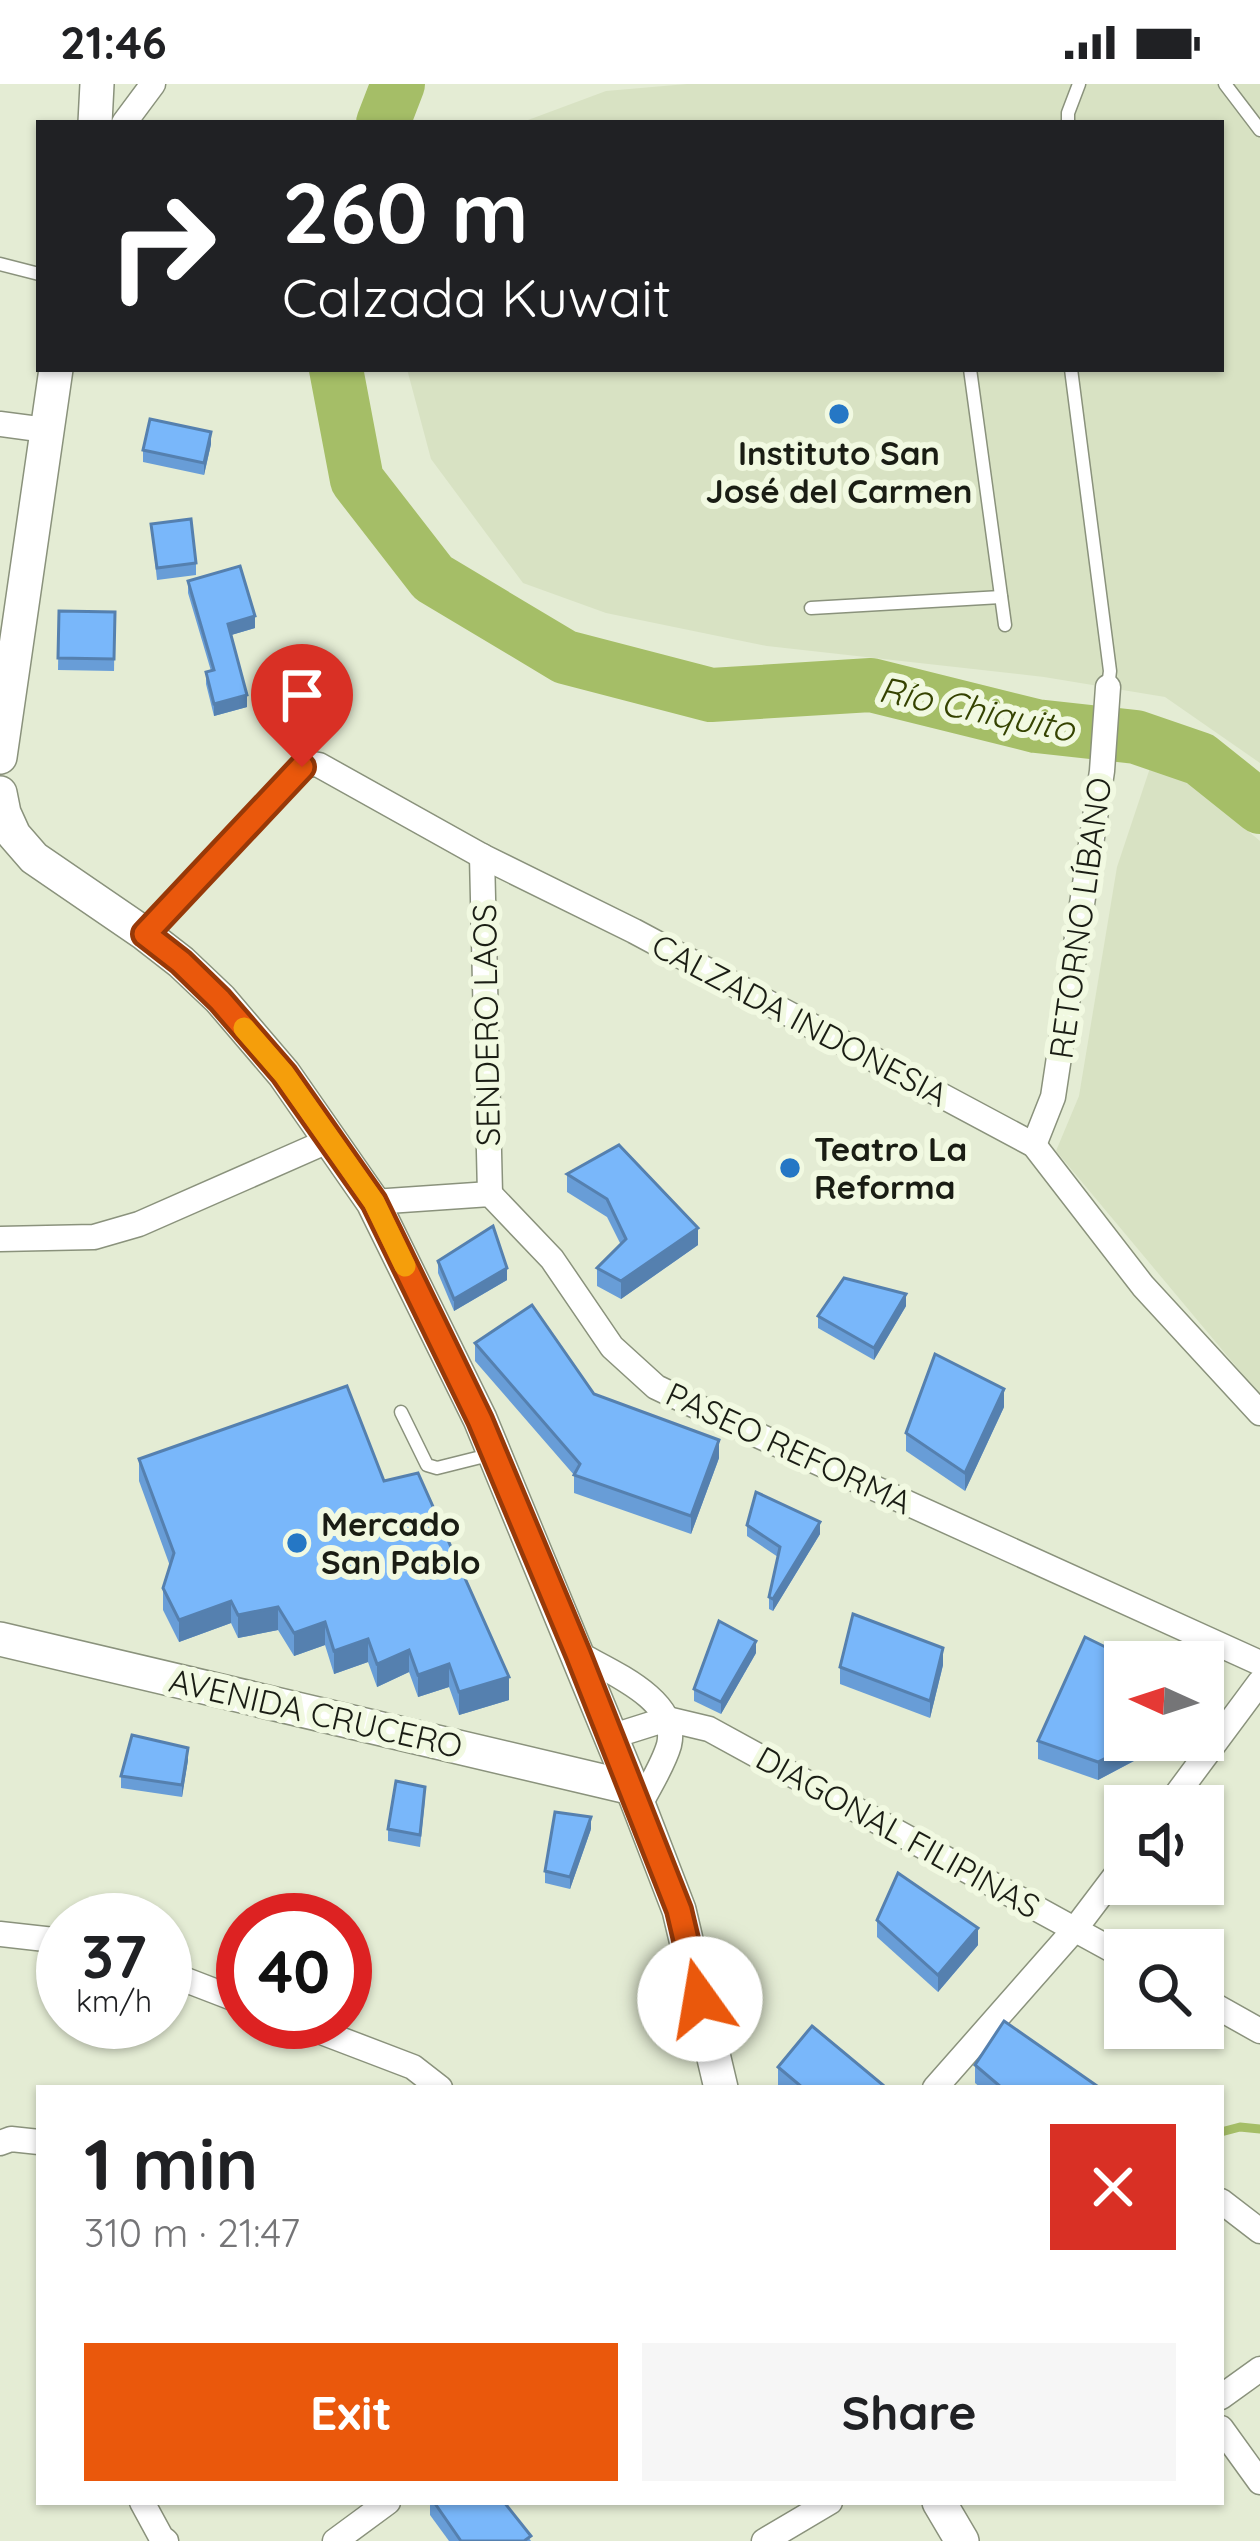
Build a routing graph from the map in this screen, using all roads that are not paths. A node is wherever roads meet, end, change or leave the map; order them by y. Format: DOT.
graph roads {
  1 [pos="97,84"];
  2 [pos="153,84"];
  3 [pos="1079,84"];
  4 [pos="1225,84"];
  5 [pos="95,120"];
  6 [pos="126,120"];
  7 [pos="1068,120"];
  8 [pos="1260,130"];
  9 [pos="0,264"];
  10 [pos="36,273"];
  11 [pos="56,372"];
  12 [pos="970,372"];
  13 [pos="1071,372"];
  14 [pos="0,424"];
  15 [pos="46,430"];
  16 [pos="1001,597"];
  17 [pos="811,608"];
  18 [pos="1004,625"];
  19 [pos="1108,687"];
  20 [pos="0,757"];
  21 [pos="0,793"];
  22 [pos="482,856"];
  23 [pos="17,857"];
  24 [pos="145,934"];
  25 [pos="330,1139"];
  26 [pos="1034,1144"];
  27 [pos="490,1194"];
  28 [pos="374,1202"];
  29 [pos="0,1239"];
  30 [pos="401,1412"];
  31 [pos="1260,1413"];
  32 [pos="494,1454"];
  33 [pos="0,1639"];
  34 [pos="578,1654"];
  35 [pos="1260,1663"];
  36 [pos="1260,1682"];
  37 [pos="667,1719"];
  38 [pos="610,1737"];
  39 [pos="1184,1785"];
  40 [pos="636,1798"];
  41 [pos="1104,1891"];
  42 [pos="1075,1929"];
  43 [pos="0,1934"];
  44 [pos="36,1938"];
  45 [pos="1104,1945"];
  46 [pos="1224,2011"];
  47 [pos="1260,2031"];
  48 [pos="366,2049"];
  49 [pos="436,2085"];
  50 [pos="720,2085"];
  51 [pos="937,2085"];
  52 [pos="36,2142"];
  53 [pos="0,2143"];
  54 [pos="1224,2202"];
  55 [pos="1260,2231"];
  56 [pos="1260,2369"];
  57 [pos="1224,2395"];
  58 [pos="1224,2432"];
  59 [pos="1260,2482"];
  60 [pos="144,2505"];
  61 [pos="384,2505"];
  62 [pos="825,2505"];
  63 [pos="941,2505"];
  64 [pos="166,2541"];
  65 [pos="335,2541"];
  66 [pos="764,2541"];
  67 [pos="962,2541"];
  1 -- 5 [label="street"];
  2 -- 6 [label="street"];
  3 -- 7 [label="lane"];
  4 -- 8 [label="lane"];
  9 -- 10 [label="lane"];
  11 -- 15 [label="street"];
  12 -- 16 [label="lane"];
  13 -- 19 [label="lane"];
  14 -- 15 [label="street"];
  15 -- 20 [label="street"];
  16 -- 17 [label="lane"];
  16 -- 18 [label="lane"];
  19 -- 26 [label="street, RETORNO LÍBANO"];
  21 -- 23 [label="street"];
  22 -- 24 [label="street, CALZADA INDONESIA"];
  22 -- 26 [label="street, CALZADA INDONESIA"];
  22 -- 27 [label="street, SENDERO LAOS"];
  23 -- 24 [label="street"];
  24 -- 25 [label="street"];
  25 -- 28 [label="street"];
  25 -- 29 [label="street"];
  26 -- 31 [label="street, CALZADA INDONESIA"];
  27 -- 28 [label="street"];
  27 -- 35 [label="street, PASEO REFORMA"];
  28 -- 32 [label="street"];
  30 -- 32 [label="lane"];
  32 -- 34 [label="street"];
  33 -- 40 [label="street, AVENIDA CRUCERO"];
  34 -- 37 [label="street, DIAGONAL FILIPINAS"];
  34 -- 38 [label="street"];
  36 -- 39 [label="street"];
  37 -- 38 [label="street"];
  37 -- 40 [label="street"];
  37 -- 42 [label="street, DIAGONAL FILIPINAS"];
  38 -- 40 [label="street"];
  40 -- 50 [label="street"];
  41 -- 42 [label="street"];
  42 -- 45 [label="street, DIAGONAL FILIPINAS"];
  42 -- 51 [label="street"];
  43 -- 44 [label="street"];
  46 -- 47 [label="street"];
  48 -- 49 [label="street"];
  52 -- 53 [label="street"];
  54 -- 55 [label="street"];
  56 -- 57 [label="street"];
  58 -- 59 [label="street"];
  60 -- 64 [label="street"];
  61 -- 65 [label="street"];
  62 -- 66 [label="street"];
  63 -- 67 [label="street"];
}
